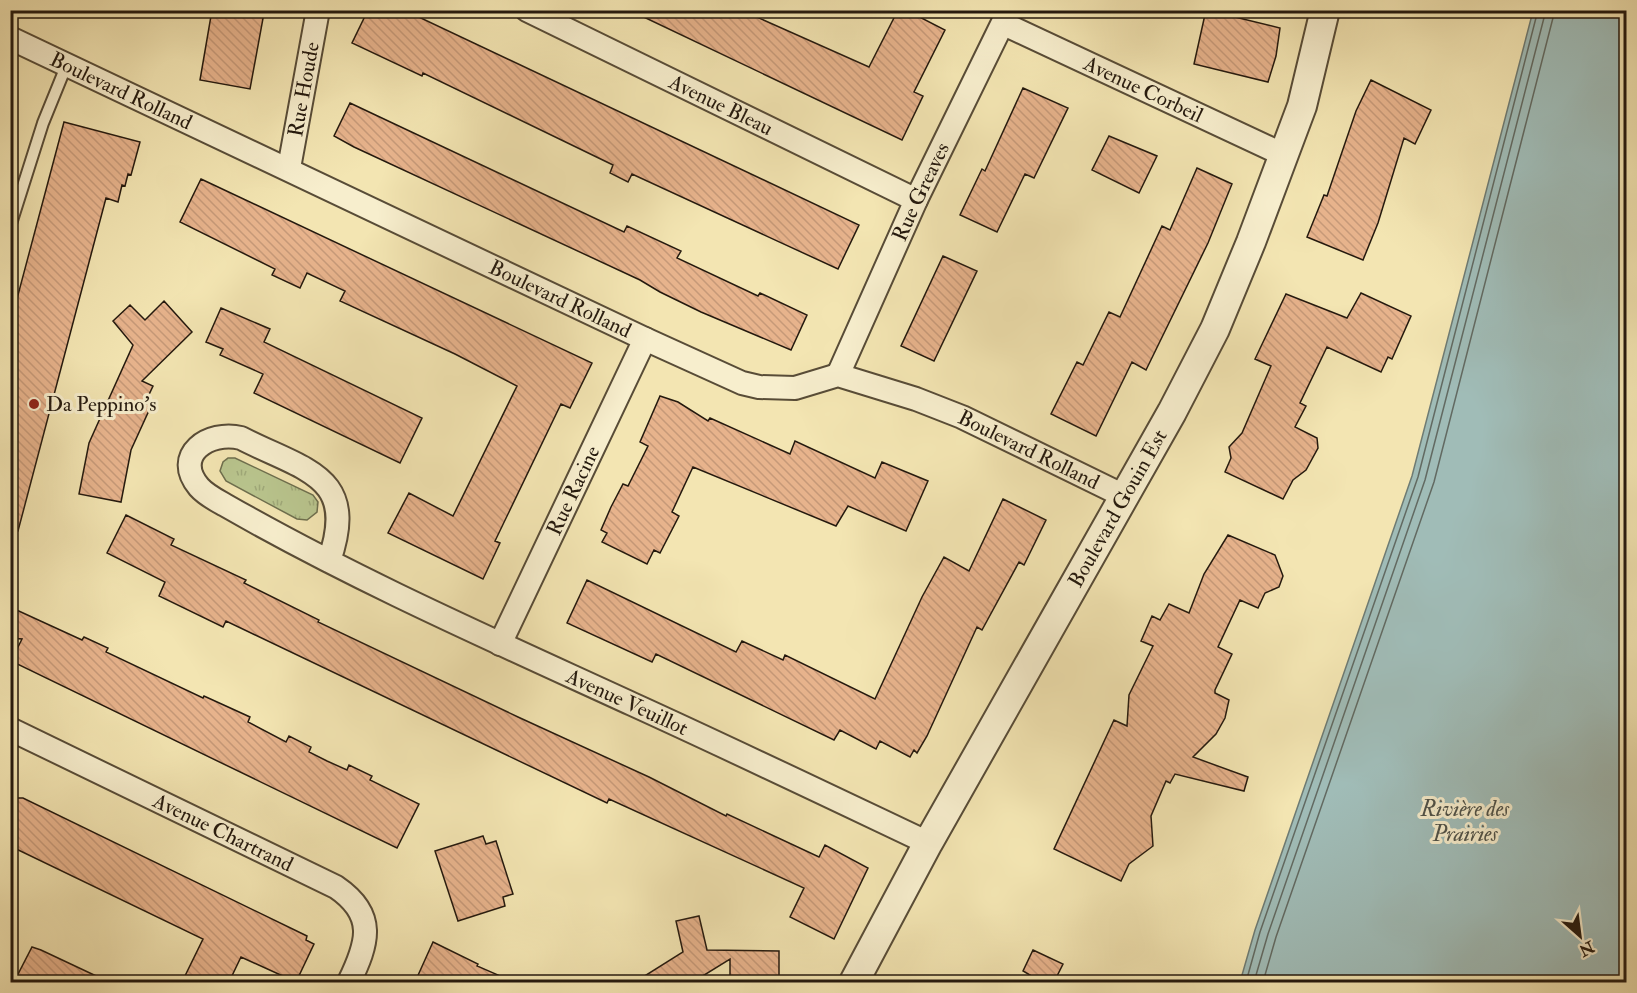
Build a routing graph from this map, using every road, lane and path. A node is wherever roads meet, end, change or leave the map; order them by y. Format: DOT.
graph roads {
  1 [pos="318,10"];
  2 [pos="527,10"];
  3 [pos="1325,10"];
  4 [pos="1006,17"];
  5 [pos="10,38"];
  6 [pos="67,64"];
  7 [pos="1284,155"];
  8 [pos="289,168"];
  9 [pos="916,200"];
  10 [pos="10,227"];
  11 [pos="645,339"];
  12 [pos="838,375"];
  13 [pos="1124,496"];
  14 [pos="329,561"];
  15 [pos="500,644"];
  16 [pos="10,729"];
  17 [pos="927,843"];
  18 [pos="349,982"];
  19 [pos="854,982"];
  1 -- 8 [label="street, Rue Houde"];
  2 -- 9 [label="street, Avenue Bleau"];
  3 -- 7 [label="street, Boulevard Gouin Est"];
  4 -- 7 [label="street, Avenue Corbeil"];
  4 -- 9 [label="street, Rue Greaves"];
  5 -- 6 [label="street, Boulevard Rolland"];
  6 -- 8 [label="street, Boulevard Rolland"];
  6 -- 10 [label="lane"];
  7 -- 13 [label="street, Boulevard Gouin Est"];
  8 -- 11 [label="street, Boulevard Rolland"];
  9 -- 12 [label="street, Rue Greaves"];
  11 -- 12 [label="street, Boulevard Rolland"];
  11 -- 15 [label="street, Rue Racine"];
  12 -- 13 [label="street, Boulevard Rolland"];
  13 -- 17 [label="street, Boulevard Gouin Est"];
  14 -- 14 [label="street, Avenue Veuillot"];
  14 -- 15 [label="street, Avenue Veuillot"];
  15 -- 17 [label="street, Avenue Veuillot"];
  16 -- 18 [label="street, Avenue Chartrand"];
  17 -- 19 [label="street, Boulevard Gouin Est"];
}
